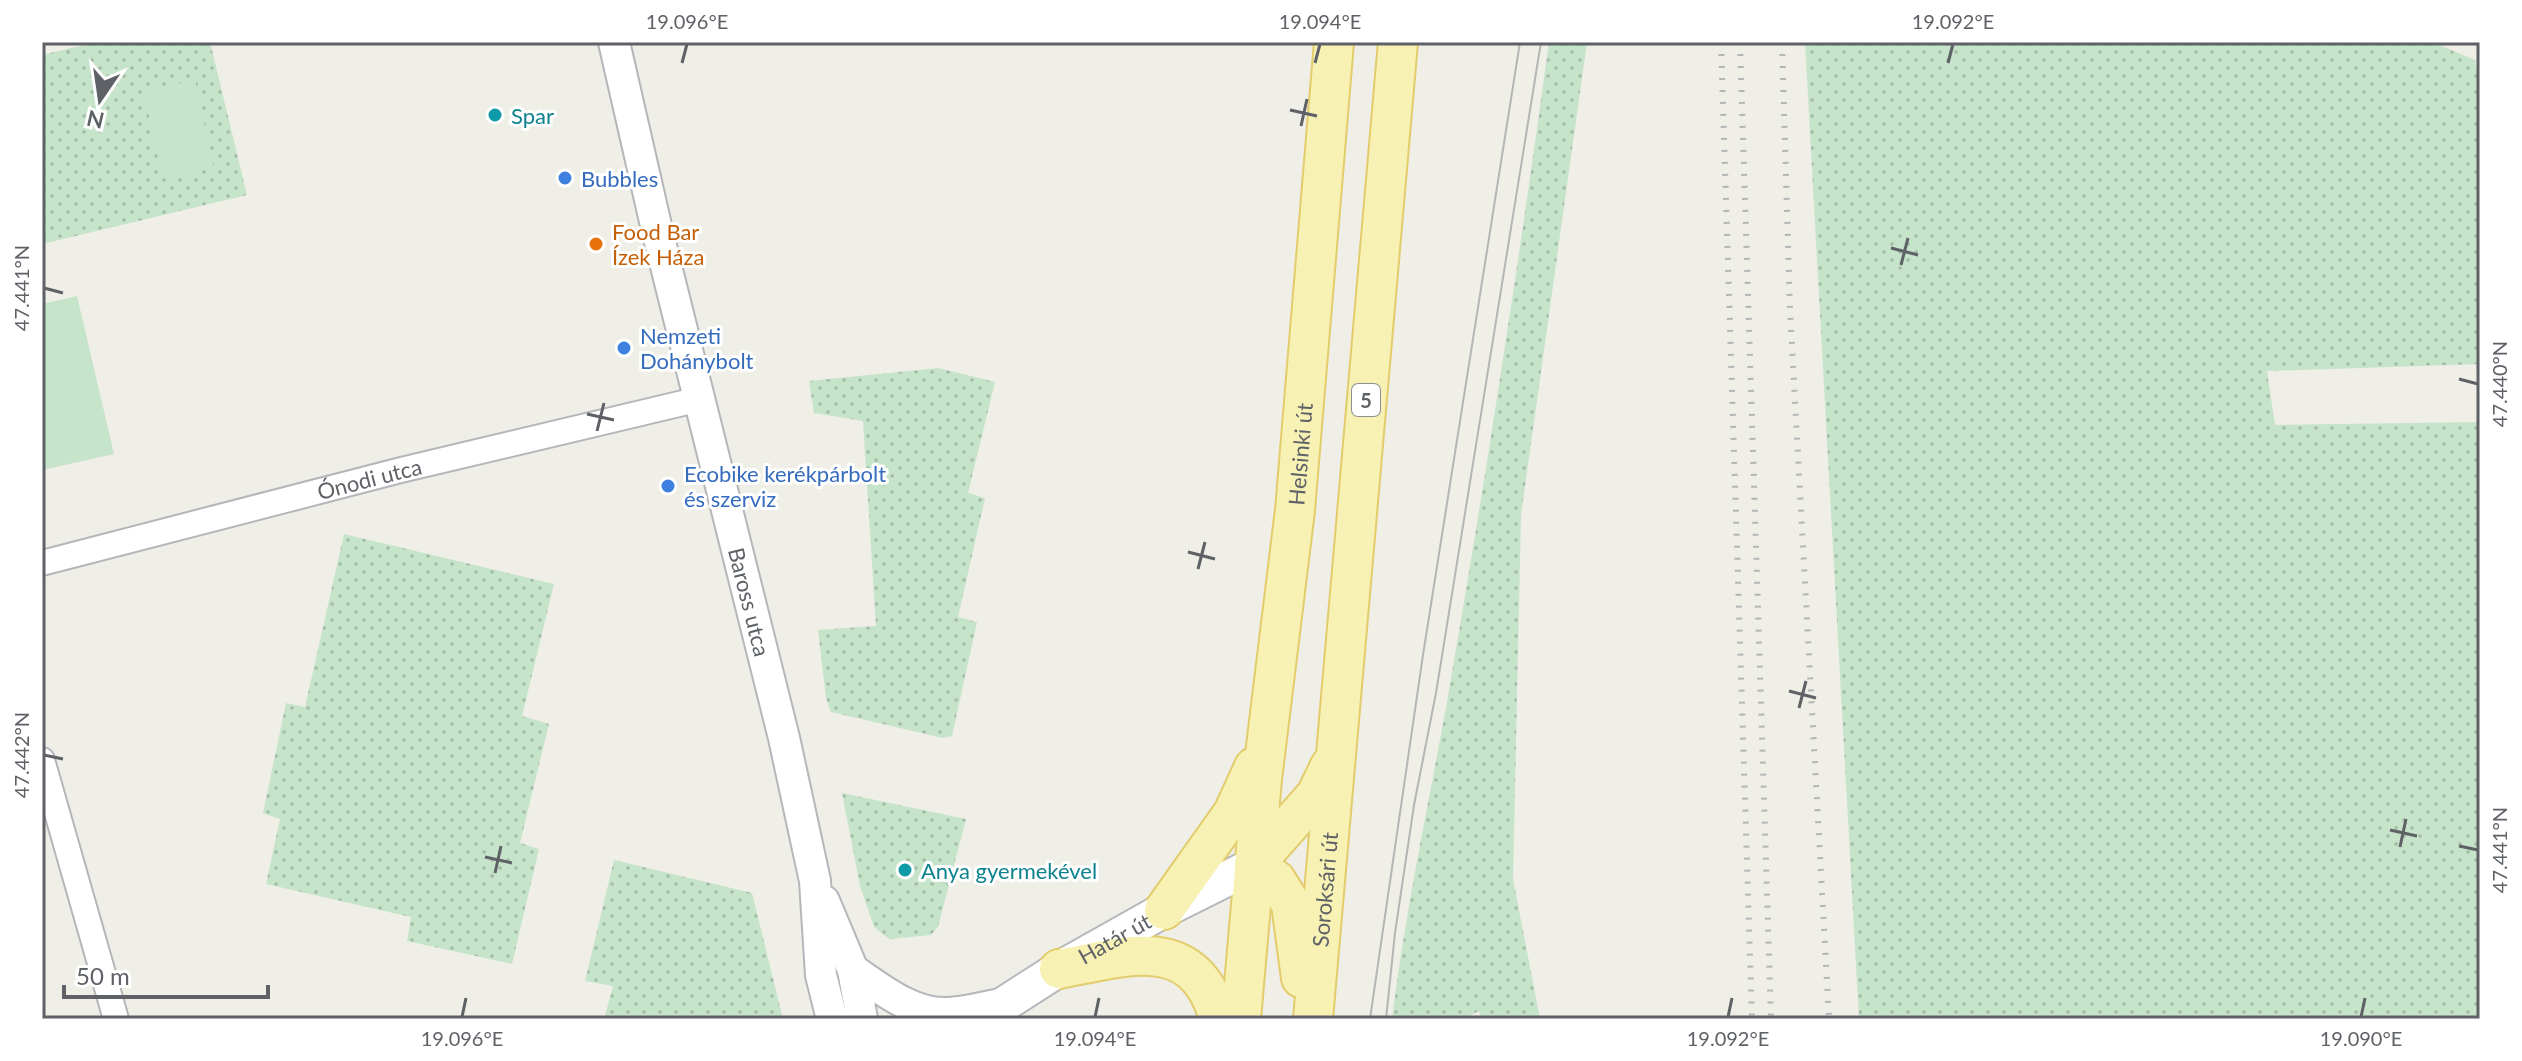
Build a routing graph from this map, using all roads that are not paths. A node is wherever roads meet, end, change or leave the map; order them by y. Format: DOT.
graph roads {
  1 [pos="614,42"];
  2 [pos="1334,42"];
  3 [pos="1398,42"];
  4 [pos="700,399"];
  5 [pos="42,563"];
  6 [pos="1270,723"];
  7 [pos="1334,759"];
  8 [pos="42,760"];
  9 [pos="1254,865"];
  10 [pos="815,881"];
  11 [pos="1164,910"];
  12 [pos="1059,969"];
  13 [pos="853,970"];
  14 [pos="994,1011"];
  15 [pos="116,1019"];
  16 [pos="832,1019"];
  17 [pos="862,1019"];
  18 [pos="1219,1019"];
  19 [pos="1241,1019"];
  20 [pos="1307,1019"];
  21 [pos="1313,1019"];
  1 -- 4 [label="street, Baross utca"];
  2 -- 6 [label="main road, Helsinki út"];
  3 -- 7 [label="main road, 5"];
  4 -- 5 [label="street, Ónodi utca"];
  4 -- 10 [label="street, Baross utca"];
  6 -- 9 [label="main road, Helsinki út"];
  6 -- 11 [label="main road"];
  7 -- 9 [label="main road"];
  7 -- 21 [label="main road, Soroksári út / 5"];
  8 -- 15 [label="street"];
  9 -- 11 [label="main road, Határ út"];
  9 -- 19 [label="main road"];
  9 -- 20 [label="main road"];
  10 -- 13 [label="street, Baross utca"];
  10 -- 16 [label="street, Baross utca"];
  11 -- 12 [label="main road, Határ út"];
  12 -- 14 [label="main road, Határ út"];
  12 -- 18 [label="main road"];
  13 -- 14 [label="street"];
  13 -- 17 [label="street, Baross utca"];
}
